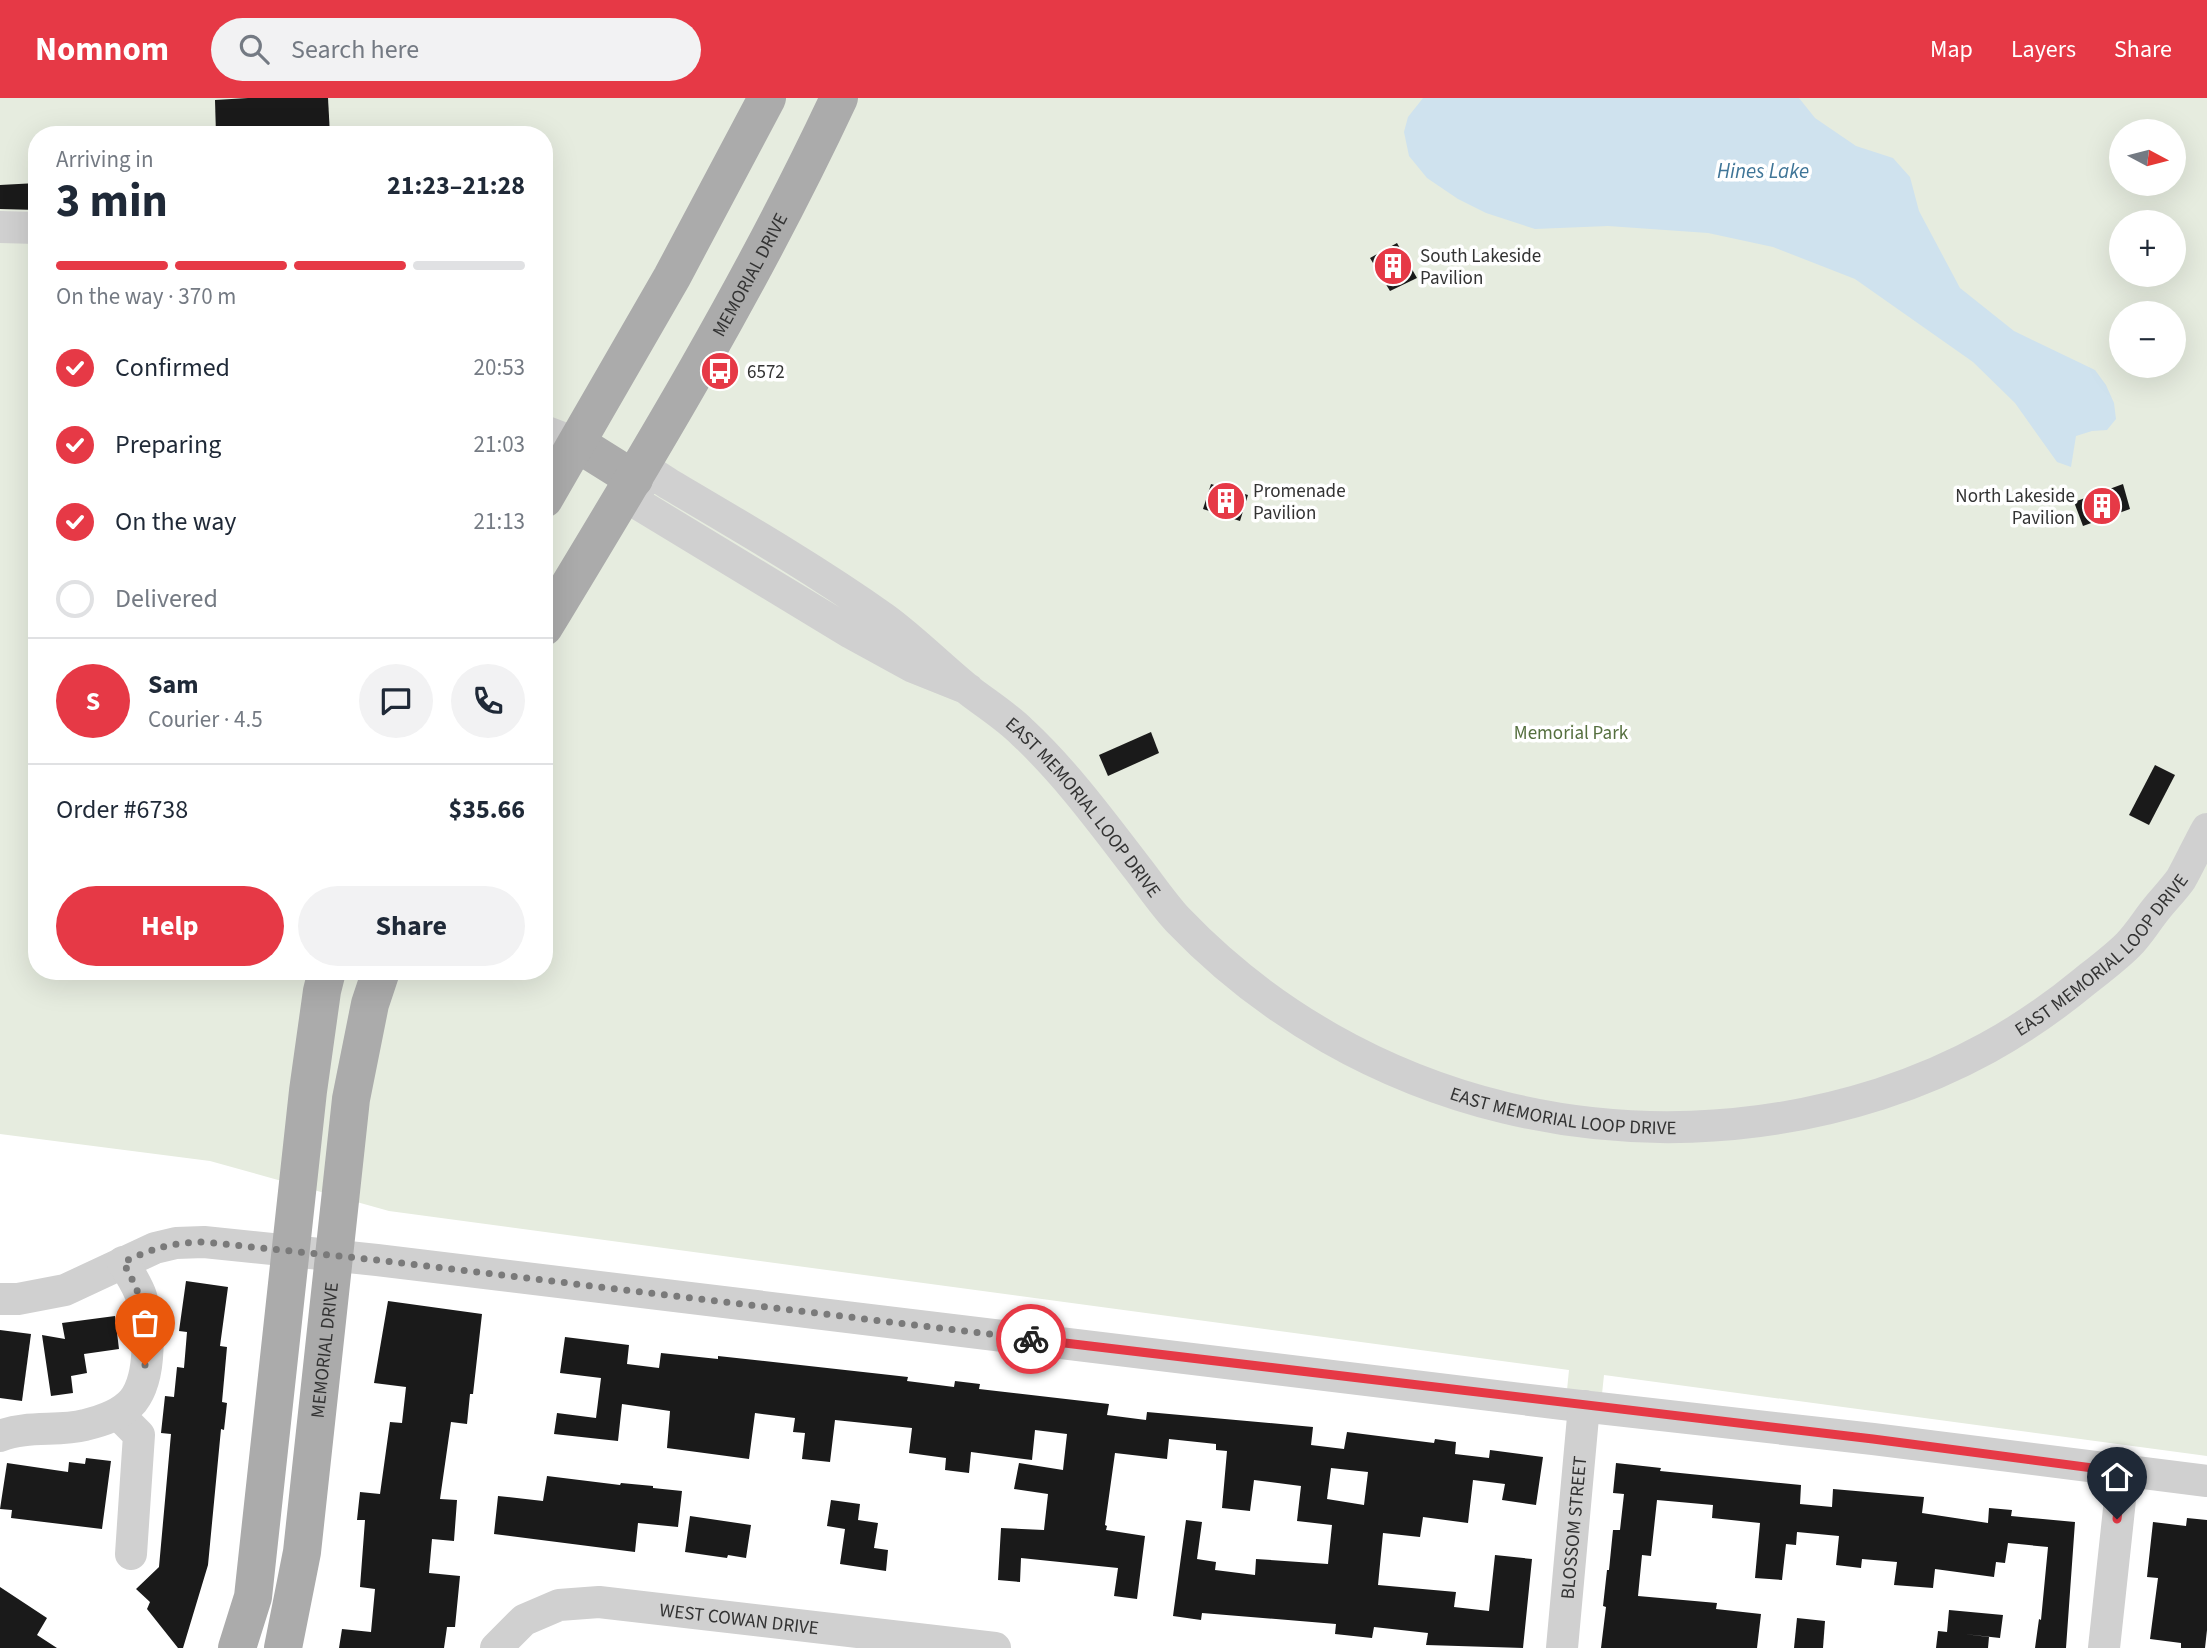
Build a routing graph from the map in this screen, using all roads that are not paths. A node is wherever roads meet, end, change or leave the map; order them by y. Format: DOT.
graph roads {
  1 [pos="767,98"];
  2 [pos="839,98"];
  3 [pos="0,227"];
  4 [pos="28,228"];
  5 [pos="561,437"];
  6 [pos="553,466"];
  7 [pos="634,479"];
  8 [pos="553,613"];
  9 [pos="2207,829"];
  10 [pos="324,980"];
  11 [pos="378,980"];
  12 [pos="291,1252"];
  13 [pos="334,1256"];
  14 [pos="123,1262"];
  15 [pos="0,1299"];
  16 [pos="1584,1406"];
  17 [pos="118,1414"];
  18 [pos="0,1436"];
  19 [pos="2123,1472"];
  20 [pos="2207,1481"];
  21 [pos="131,1554"];
  22 [pos="253,1597"];
  23 [pos="237,1648"];
  24 [pos="257,1648"];
  25 [pos="283,1648"];
  26 [pos="496,1648"];
  27 [pos="995,1648"];
  28 [pos="1562,1648"];
  29 [pos="2104,1648"];
  1 -- 5 [label="main road"];
  2 -- 7 [label="main road, MEMORIAL DRIVE"];
  3 -- 4 [label="street"];
  5 -- 6 [label="main road"];
  5 -- 7 [label="main road"];
  7 -- 8 [label="main road, MEMORIAL DRIVE"];
  7 -- 9 [label="street, EAST MEMORIAL LOOP DRIVE"];
  10 -- 12 [label="main road"];
  11 -- 13 [label="main road, MEMORIAL DRIVE"];
  12 -- 13 [label="street"];
  12 -- 14 [label="street"];
  12 -- 22 [label="main road"];
  13 -- 16 [label="street"];
  13 -- 25 [label="main road, MEMORIAL DRIVE"];
  14 -- 15 [label="street"];
  14 -- 17 [label="street"];
  16 -- 19 [label="street"];
  16 -- 28 [label="street, BLOSSOM STREET"];
  17 -- 18 [label="street"];
  17 -- 21 [label="street"];
  19 -- 20 [label="street"];
  19 -- 29 [label="street"];
  22 -- 23 [label="main road"];
  22 -- 24 [label="main road"];
  26 -- 27 [label="street, WEST COWAN DRIVE"];
}
